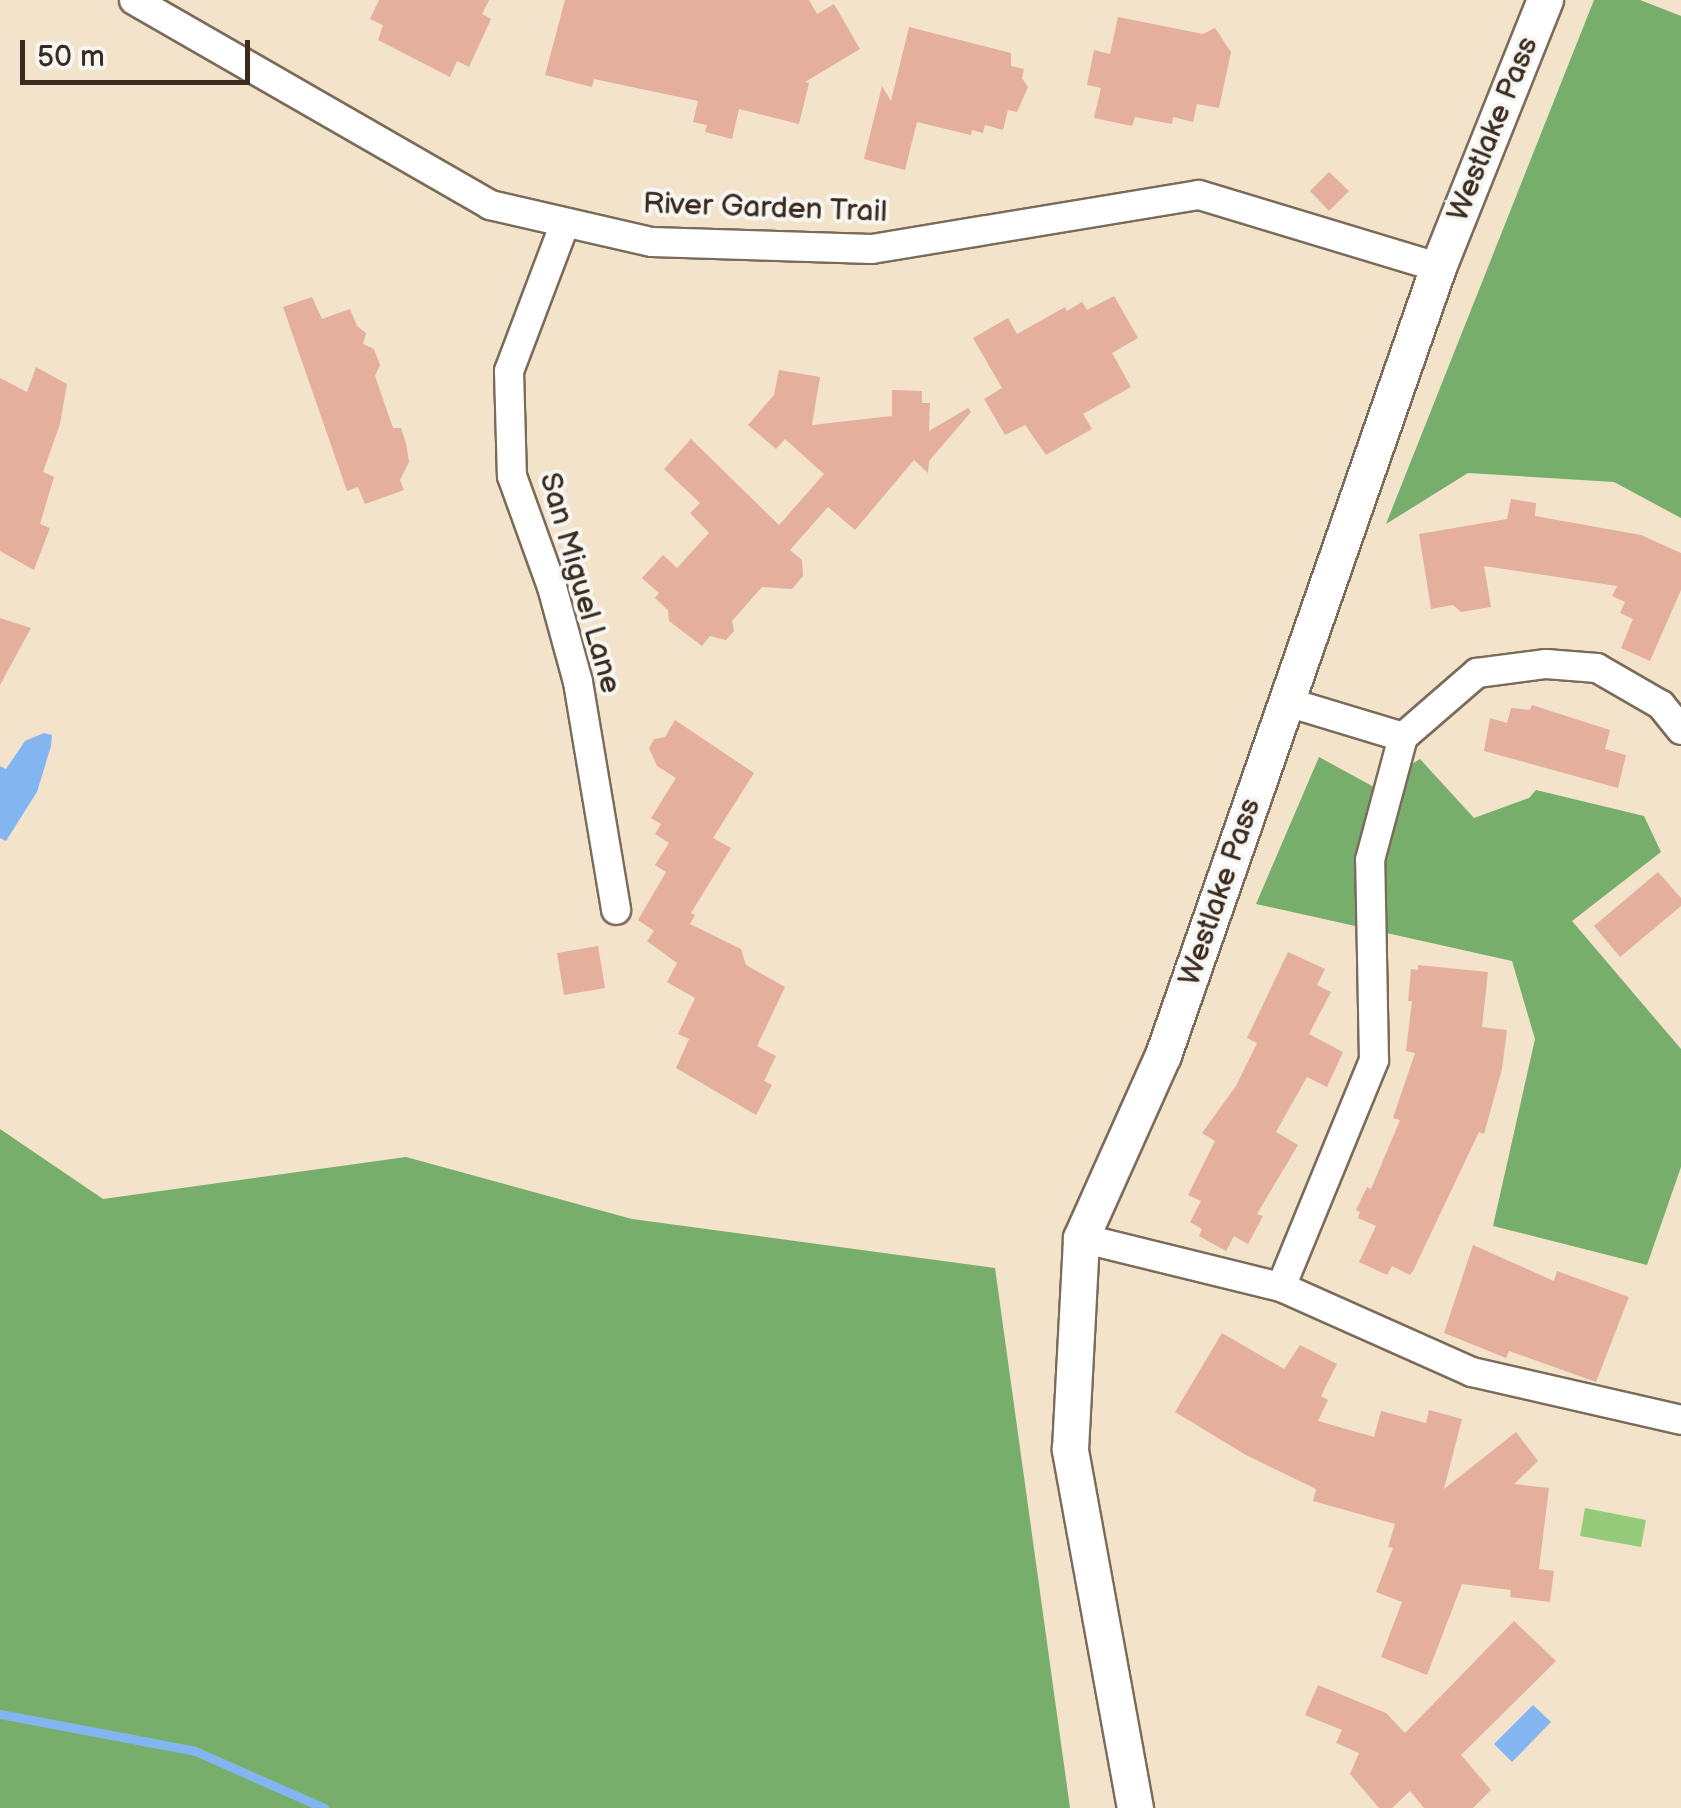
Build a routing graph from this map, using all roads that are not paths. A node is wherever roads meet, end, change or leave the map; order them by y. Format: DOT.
graph roads {
  1 [pos="134,0"];
  2 [pos="1545,0"];
  3 [pos="565,222"];
  4 [pos="1438,267"];
  5 [pos="1287,702"];
  6 [pos="1681,730"];
  7 [pos="1403,737"];
  8 [pos="616,910"];
  9 [pos="1081,1238"];
  10 [pos="1281,1287"];
  11 [pos="1681,1420"];
  12 [pos="1135,1808"];
  1 -- 3 [label="street, River Garden Trail"];
  2 -- 4 [label="street, Westlake Pass"];
  3 -- 4 [label="street, River Garden Trail"];
  3 -- 8 [label="street, San Miguel Lane"];
  4 -- 5 [label="street, Westlake Pass"];
  5 -- 7 [label="street"];
  5 -- 9 [label="street, Westlake Pass"];
  6 -- 7 [label="street"];
  7 -- 10 [label="street"];
  9 -- 10 [label="street"];
  9 -- 12 [label="street, Westlake Pass"];
  10 -- 11 [label="street"];
}
